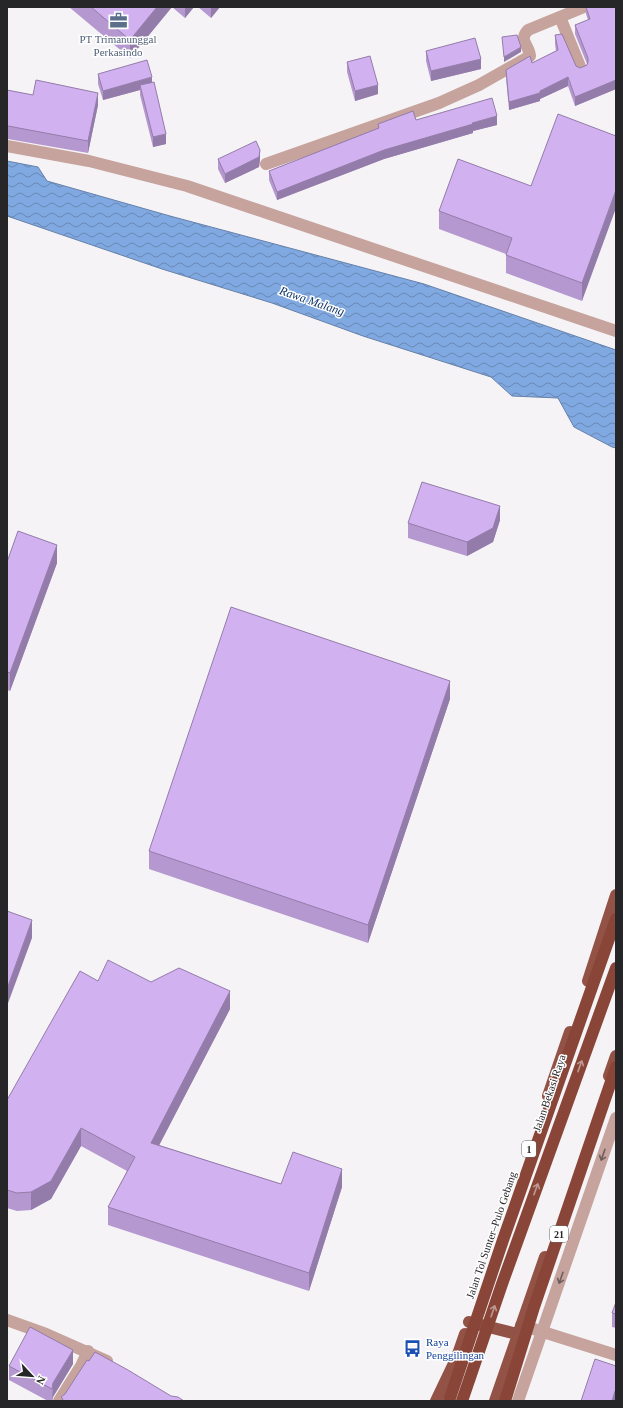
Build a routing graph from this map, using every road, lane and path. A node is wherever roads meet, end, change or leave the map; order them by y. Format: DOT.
graph roads {
  1 [pos="584,7"];
  2 [pos="560,17"];
  3 [pos="581,69"];
  4 [pos="7,146"];
  5 [pos="266,164"];
  6 [pos="616,331"];
  7 [pos="616,895"];
  8 [pos="616,919"];
  9 [pos="616,968"];
  10 [pos="616,1056"];
  11 [pos="616,1067"];
  12 [pos="616,1118"];
  13 [pos="7,1320"];
  14 [pos="469,1322"];
  15 [pos="519,1330"];
  16 [pos="542,1331"];
  17 [pos="88,1351"];
  18 [pos="616,1355"];
  19 [pos="119,1366"];
  20 [pos="59,1401"];
  21 [pos="436,1401"];
  22 [pos="449,1401"];
  23 [pos="462,1401"];
  24 [pos="495,1401"];
  25 [pos="505,1401"];
  26 [pos="518,1401"];
  1 -- 2 [label="street"];
  2 -- 3 [label="street"];
  2 -- 5 [label="street"];
  4 -- 6 [label="street"];
  7 -- 14 [label="highway, Jalan Bekasi Raya / 1"];
  8 -- 22 [label="highway, Jalan Tol Sunter–Pulo Gebang, bridge"];
  23 -- 9 [label="highway, one-way, bridge"];
  10 -- 15 [label="highway"];
  11 -- 25 [label="highway, 21, bridge"];
  12 -- 16 [label="street, one-way"];
  13 -- 17 [label="street"];
  14 -- 15 [label="highway"];
  14 -- 21 [label="highway, Jalan Bekasi Raya / 1"];
  15 -- 16 [label="street"];
  15 -- 24 [label="highway"];
  16 -- 18 [label="street"];
  16 -- 26 [label="street"];
  17 -- 19 [label="street"];
  17 -- 20 [label="street"];
}
